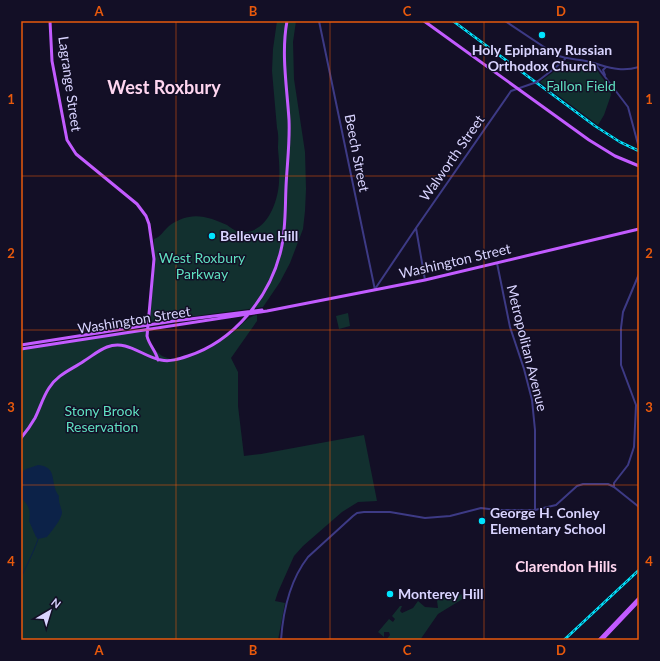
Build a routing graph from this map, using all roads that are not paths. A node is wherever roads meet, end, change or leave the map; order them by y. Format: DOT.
graph roads {
  1 [pos="50,21"];
  2 [pos="287,21"];
  3 [pos="319,21"];
  4 [pos="424,21"];
  5 [pos="505,21"];
  6 [pos="565,58"];
  7 [pos="595,64"];
  8 [pos="599,65"];
  9 [pos="607,67"];
  10 [pos="639,67"];
  11 [pos="604,75"];
  12 [pos="606,78"];
  13 [pos="518,88"];
  14 [pos="639,148"];
  15 [pos="639,166"];
  16 [pos="416,228"];
  17 [pos="639,229"];
  18 [pos="497,263"];
  19 [pos="639,274"];
  20 [pos="425,280"];
  21 [pos="375,290"];
  22 [pos="250,313"];
  23 [pos="236,316"];
  24 [pos="147,327"];
  25 [pos="232,331"];
  26 [pos="21,345"];
  27 [pos="21,348"];
  28 [pos="158,360"];
  29 [pos="21,438"];
  30 [pos="614,487"];
  31 [pos="639,507"];
  32 [pos="535,510"];
  33 [pos="639,598"];
  34 [pos="639,601"];
  35 [pos="615,624"];
  36 [pos="281,640"];
  37 [pos="600,640"];
  1 -- 24 [label="main road, Lagrange Street"];
  2 -- 22 [label="main road"];
  3 -- 21 [label="street, Beech Street"];
  4 -- 13 [label="main road"];
  5 -- 6 [label="street"];
  6 -- 7 [label="street"];
  6 -- 13 [label="street, Walworth Street, bridge"];
  7 -- 8 [label="street"];
  7 -- 12 [label="street"];
  8 -- 9 [label="street"];
  8 -- 11 [label="street"];
  9 -- 10 [label="street"];
  9 -- 11 [label="street"];
  11 -- 12 [label="street"];
  12 -- 14 [label="street"];
  13 -- 15 [label="main road"];
  13 -- 16 [label="street, Walworth Street"];
  16 -- 20 [label="street"];
  16 -- 21 [label="street, Walworth Street"];
  17 -- 18 [label="main road, Washington Street"];
  18 -- 20 [label="main road, Washington Street"];
  18 -- 32 [label="street, Metropolitan Avenue"];
  19 -- 30 [label="street"];
  20 -- 21 [label="main road, Washington Street"];
  21 -- 22 [label="main road, Washington Street"];
  22 -- 23 [label="main road, Washington Street"];
  22 -- 24 [label="main road, Washington Street"];
  22 -- 25 [label="main road"];
  23 -- 24 [label="main road, Washington Street"];
  23 -- 25 [label="main road"];
  24 -- 26 [label="main road, Washington Street"];
  24 -- 27 [label="main road, Washington Street"];
  24 -- 28 [label="main road"];
  25 -- 28 [label="main road"];
  28 -- 29 [label="main road"];
  30 -- 31 [label="street"];
  30 -- 32 [label="street"];
  32 -- 36 [label="street"];
  33 -- 35 [label="main road"];
  34 -- 35 [label="main road"];
  35 -- 37 [label="main road"];
}
